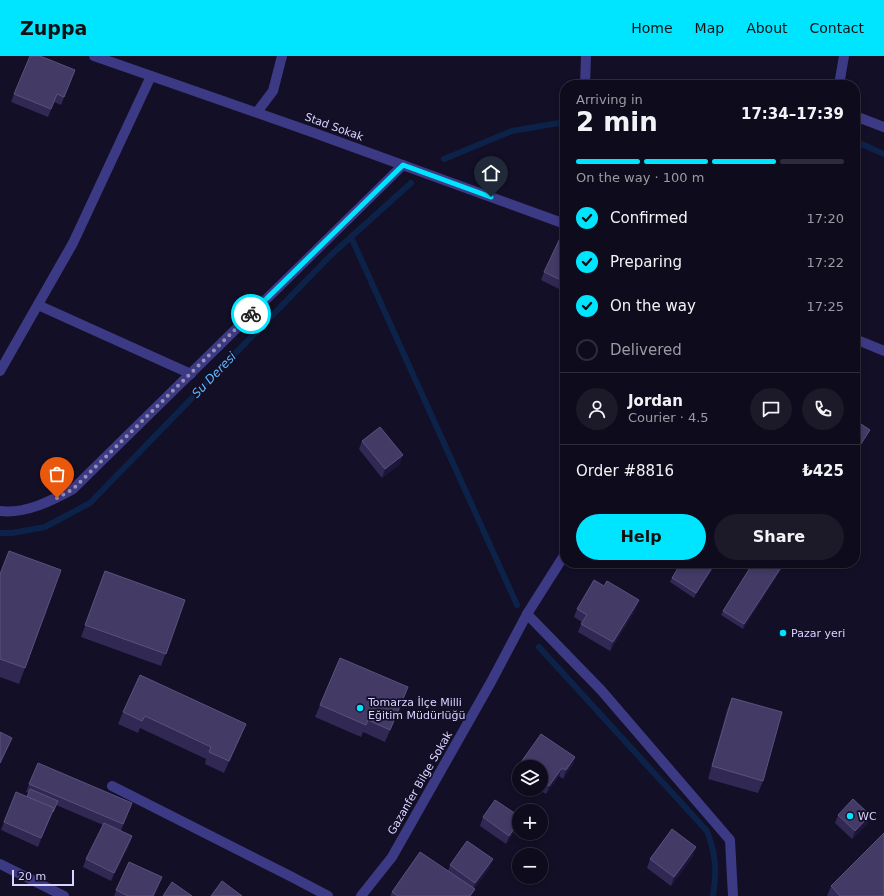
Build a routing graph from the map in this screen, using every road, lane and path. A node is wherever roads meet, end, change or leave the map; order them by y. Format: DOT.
graph roads {
  1 [pos="94,56"];
  2 [pos="282,56"];
  3 [pos="586,56"];
  4 [pos="844,56"];
  5 [pos="151,76"];
  6 [pos="585,80"];
  7 [pos="840,80"];
  8 [pos="258,112"];
  9 [pos="860,118"];
  10 [pos="884,127"];
  11 [pos="403,165"];
  12 [pos="560,222"];
  13 [pos="38,305"];
  14 [pos="860,341"];
  15 [pos="884,351"];
  16 [pos="0,371"];
  17 [pos="190,374"];
  18 [pos="0,511"];
  19 [pos="560,562"];
  20 [pos="527,614"];
  21 [pos="112,786"];
  22 [pos="0,864"];
  23 [pos="64,896"];
  24 [pos="328,896"];
  25 [pos="361,896"];
  26 [pos="733,896"];
  1 -- 5 [label="street, Stad Sokak"];
  2 -- 8 [label="street"];
  3 -- 6 [label="street"];
  4 -- 7 [label="street"];
  5 -- 8 [label="street, Stad Sokak"];
  5 -- 13 [label="street"];
  8 -- 11 [label="street, Stad Sokak"];
  9 -- 10 [label="street"];
  11 -- 12 [label="street, Stad Sokak"];
  11 -- 17 [label="street"];
  13 -- 16 [label="street"];
  13 -- 17 [label="street"];
  14 -- 15 [label="street"];
  17 -- 18 [label="street"];
  19 -- 20 [label="street, Gazanfer Bilge Sokak"];
  20 -- 25 [label="street, Gazanfer Bilge Sokak"];
  20 -- 26 [label="street"];
  21 -- 24 [label="street"];
  22 -- 23 [label="street"];
}
